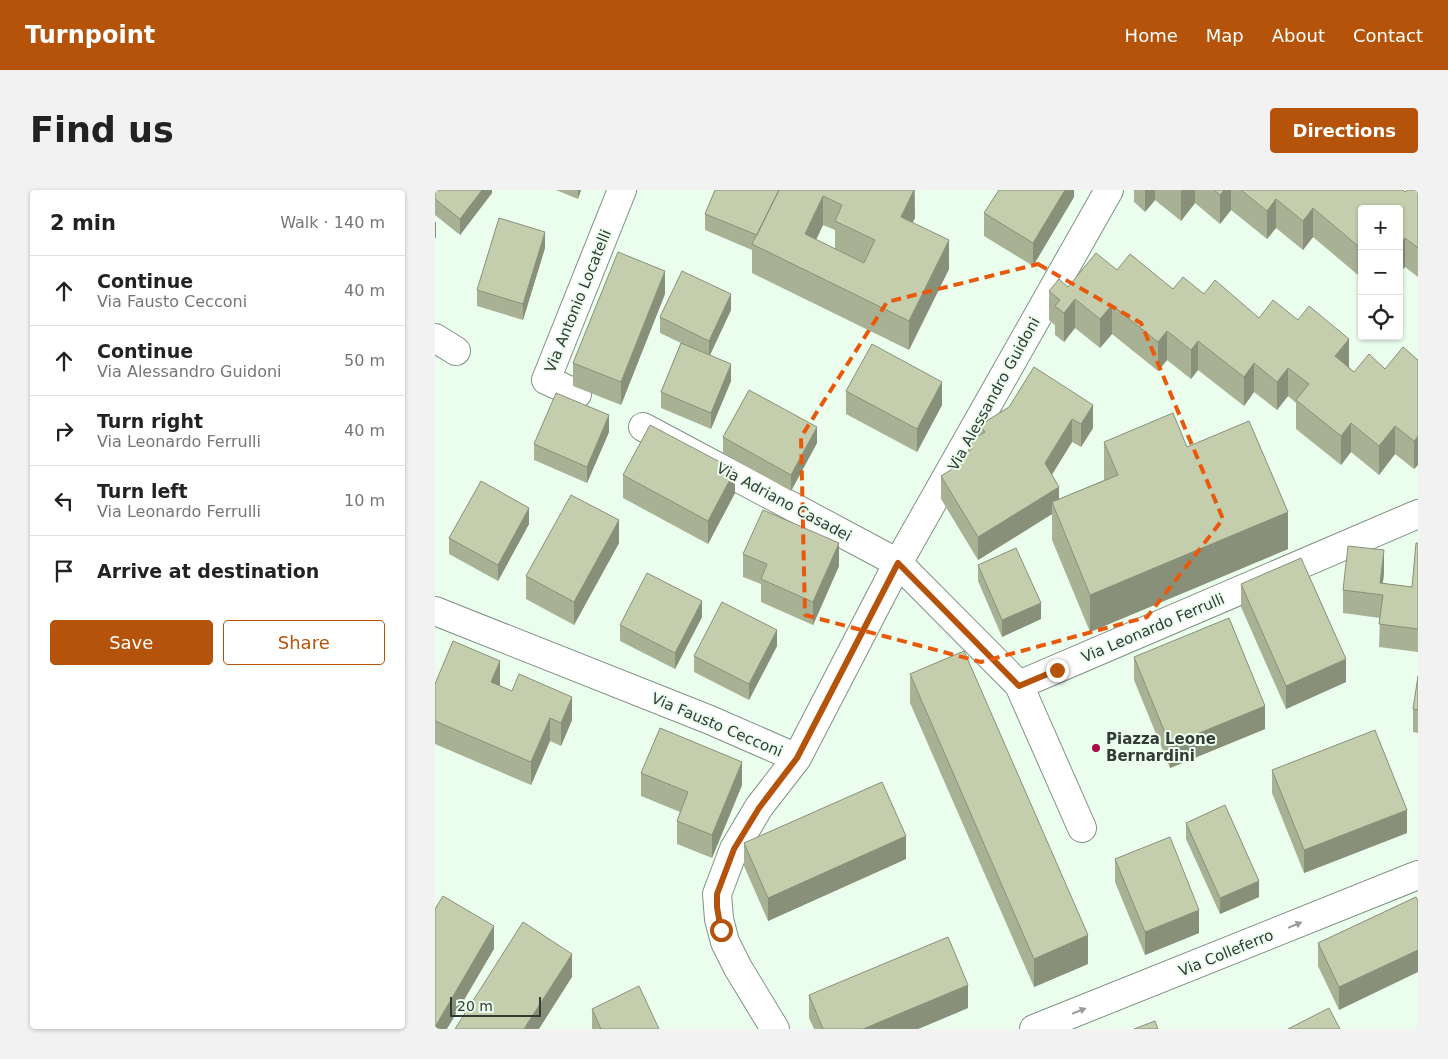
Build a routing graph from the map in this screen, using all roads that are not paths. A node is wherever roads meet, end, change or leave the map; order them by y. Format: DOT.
graph roads {
  1 [pos="622,190"];
  2 [pos="1109,190"];
  3 [pos="1400,190"];
  4 [pos="1418,195"];
  5 [pos="577,394"];
  6 [pos="643,427"];
  7 [pos="1418,514"];
  8 [pos="898,563"];
  9 [pos="435,611"];
  10 [pos="1019,686"];
  11 [pos="797,758"];
  12 [pos="1082,828"];
  13 [pos="1418,875"];
  14 [pos="775,1029"];
  15 [pos="1034,1029"];
  1 -- 5 [label="street, Via Antonio Locatelli"];
  2 -- 8 [label="street, Via Alessandro Guidoni"];
  3 -- 4 [label="street"];
  6 -- 8 [label="street, Via Adriano Casadei"];
  7 -- 10 [label="street, Via Leonardo Ferrulli"];
  8 -- 10 [label="street"];
  8 -- 11 [label="street, Via Alessandro Guidoni"];
  9 -- 11 [label="street, Via Fausto Cecconi"];
  10 -- 12 [label="street"];
  11 -- 14 [label="street, Via Fausto Cecconi"];
  15 -- 13 [label="street, Via Colleferro, one-way"];
}
